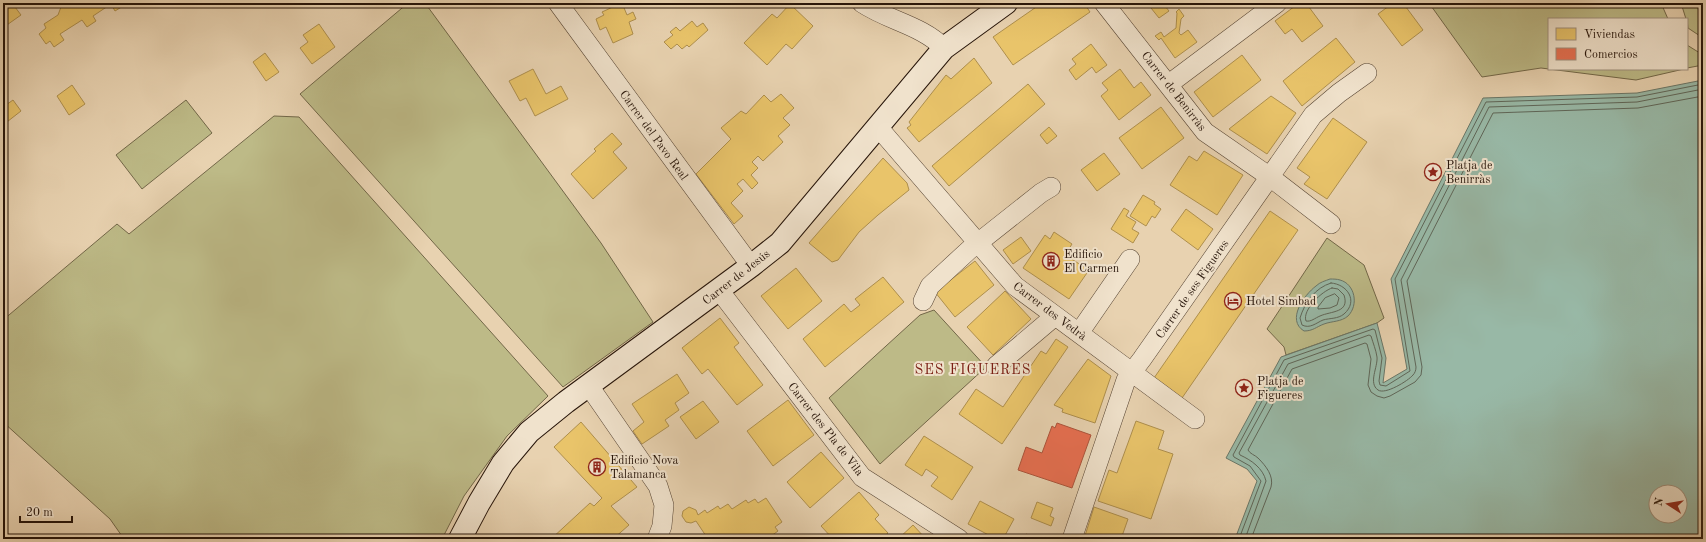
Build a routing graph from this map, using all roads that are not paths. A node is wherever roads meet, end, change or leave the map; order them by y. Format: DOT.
graph roads {
  1 [pos="558,3"];
  2 [pos="862,3"];
  3 [pos="1006,3"];
  4 [pos="1104,3"];
  5 [pos="1277,3"];
  6 [pos="944,48"];
  7 [pos="1367,74"];
  8 [pos="1169,84"];
  9 [pos="878,127"];
  10 [pos="1270,177"];
  11 [pos="1051,187"];
  12 [pos="1331,224"];
  13 [pos="978,244"];
  14 [pos="1130,259"];
  15 [pos="751,266"];
  16 [pos="719,290"];
  17 [pos="923,301"];
  18 [pos="1056,316"];
  19 [pos="1079,333"];
  20 [pos="996,366"];
  21 [pos="1132,372"];
  22 [pos="589,386"];
  23 [pos="1195,419"];
  24 [pos="460,539"];
  25 [pos="657,539"];
  26 [pos="959,539"];
  27 [pos="1072,539"];
  1 -- 15 [label="street, Carrer del Pavo Real"];
  2 -- 6 [label="street"];
  3 -- 6 [label="street, Carrer de Jesús"];
  4 -- 8 [label="street, Carrer de Benirràs"];
  5 -- 8 [label="street"];
  6 -- 9 [label="street, Carrer de Jesús"];
  7 -- 10 [label="street, Carrer de ses Figueres"];
  8 -- 10 [label="street, Carrer de Benirràs"];
  9 -- 13 [label="street, Carrer des Vedrà"];
  9 -- 15 [label="street, Carrer de Jesús"];
  10 -- 12 [label="street, Carrer de Benirràs"];
  10 -- 21 [label="street, Carrer de ses Figueres"];
  11 -- 13 [label="street"];
  13 -- 17 [label="street"];
  13 -- 18 [label="street, Carrer des Vedrà"];
  14 -- 19 [label="street"];
  15 -- 16 [label="street, Carrer de Jesús"];
  16 -- 22 [label="street, Carrer de Jesús"];
  16 -- 26 [label="street, Carrer des Pla de Vila"];
  18 -- 19 [label="street, Carrer des Vedrà"];
  18 -- 20 [label="street"];
  19 -- 21 [label="street, Carrer des Vedrà"];
  21 -- 23 [label="street, Carrer des Vedrà"];
  21 -- 27 [label="street, Carrer de ses Figueres"];
  22 -- 24 [label="street, Carrer de Jesús"];
  22 -- 25 [label="street"];
}
